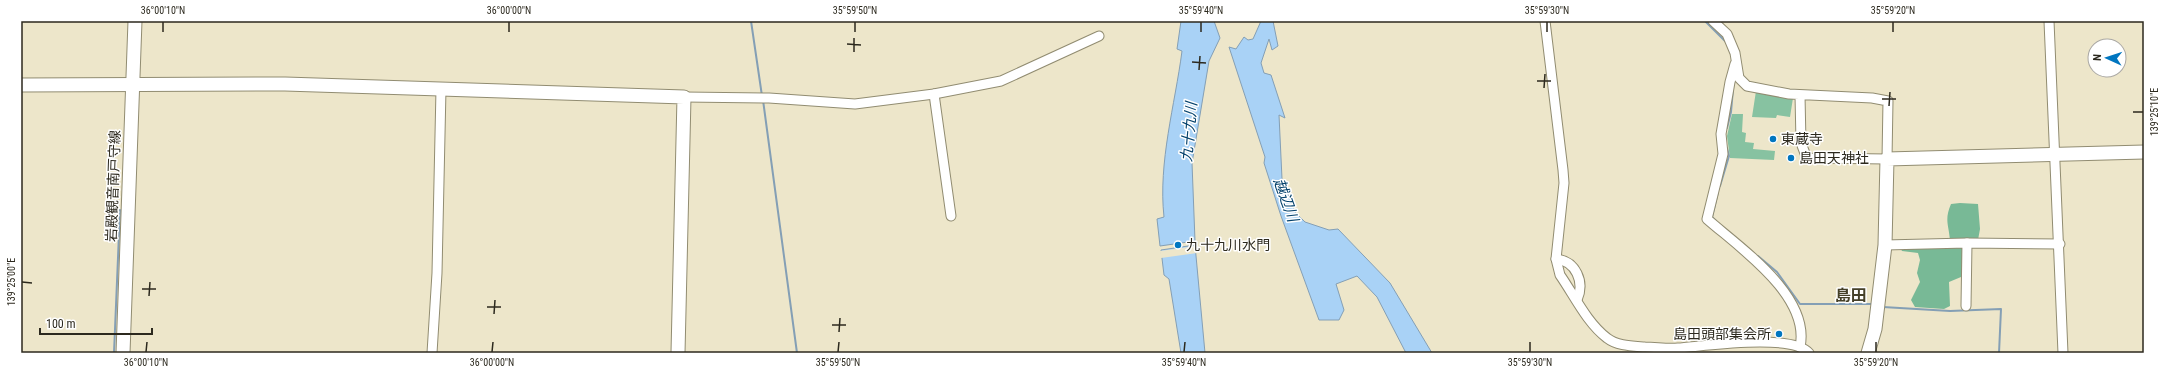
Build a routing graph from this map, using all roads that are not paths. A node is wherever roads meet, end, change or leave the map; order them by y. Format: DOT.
graph roads {
  1 [pos="135,21"];
  2 [pos="1546,21"];
  3 [pos="1713,21"];
  4 [pos="2049,21"];
  5 [pos="1099,36"];
  6 [pos="1736,62"];
  7 [pos="21,85"];
  8 [pos="132,86"];
  9 [pos="442,88"];
  10 [pos="934,94"];
  11 [pos="1800,95"];
  12 [pos="684,97"];
  13 [pos="2144,152"];
  14 [pos="2054,156"];
  15 [pos="1887,159"];
  16 [pos="951,216"];
  17 [pos="1967,243"];
  18 [pos="2060,244"];
  19 [pos="1885,245"];
  20 [pos="1556,260"];
  21 [pos="1577,300"];
  22 [pos="1966,306"];
  23 [pos="1800,347"];
  24 [pos="123,353"];
  25 [pos="432,353"];
  26 [pos="678,353"];
  27 [pos="1809,353"];
  28 [pos="1868,353"];
  29 [pos="2063,353"];
  1 -- 8 [label="street, 岩殿観音南戸守線"];
  2 -- 20 [label="street"];
  3 -- 6 [label="street"];
  4 -- 14 [label="street"];
  5 -- 10 [label="street"];
  6 -- 11 [label="street"];
  6 -- 23 [label="street"];
  7 -- 8 [label="street"];
  8 -- 9 [label="street"];
  8 -- 24 [label="street, 岩殿観音南戸守線"];
  9 -- 12 [label="street"];
  9 -- 25 [label="street"];
  10 -- 12 [label="street"];
  10 -- 16 [label="street"];
  11 -- 15 [label="street"];
  11 -- 15 [label="street"];
  12 -- 26 [label="street"];
  13 -- 14 [label="street"];
  14 -- 15 [label="street"];
  14 -- 18 [label="street"];
  15 -- 19 [label="street"];
  17 -- 18 [label="street"];
  17 -- 19 [label="street"];
  17 -- 22 [label="street"];
  18 -- 29 [label="street"];
  19 -- 28 [label="street"];
  20 -- 21 [label="street"];
  20 -- 21 [label="street"];
  21 -- 23 [label="street"];
  23 -- 27 [label="street"];
}
